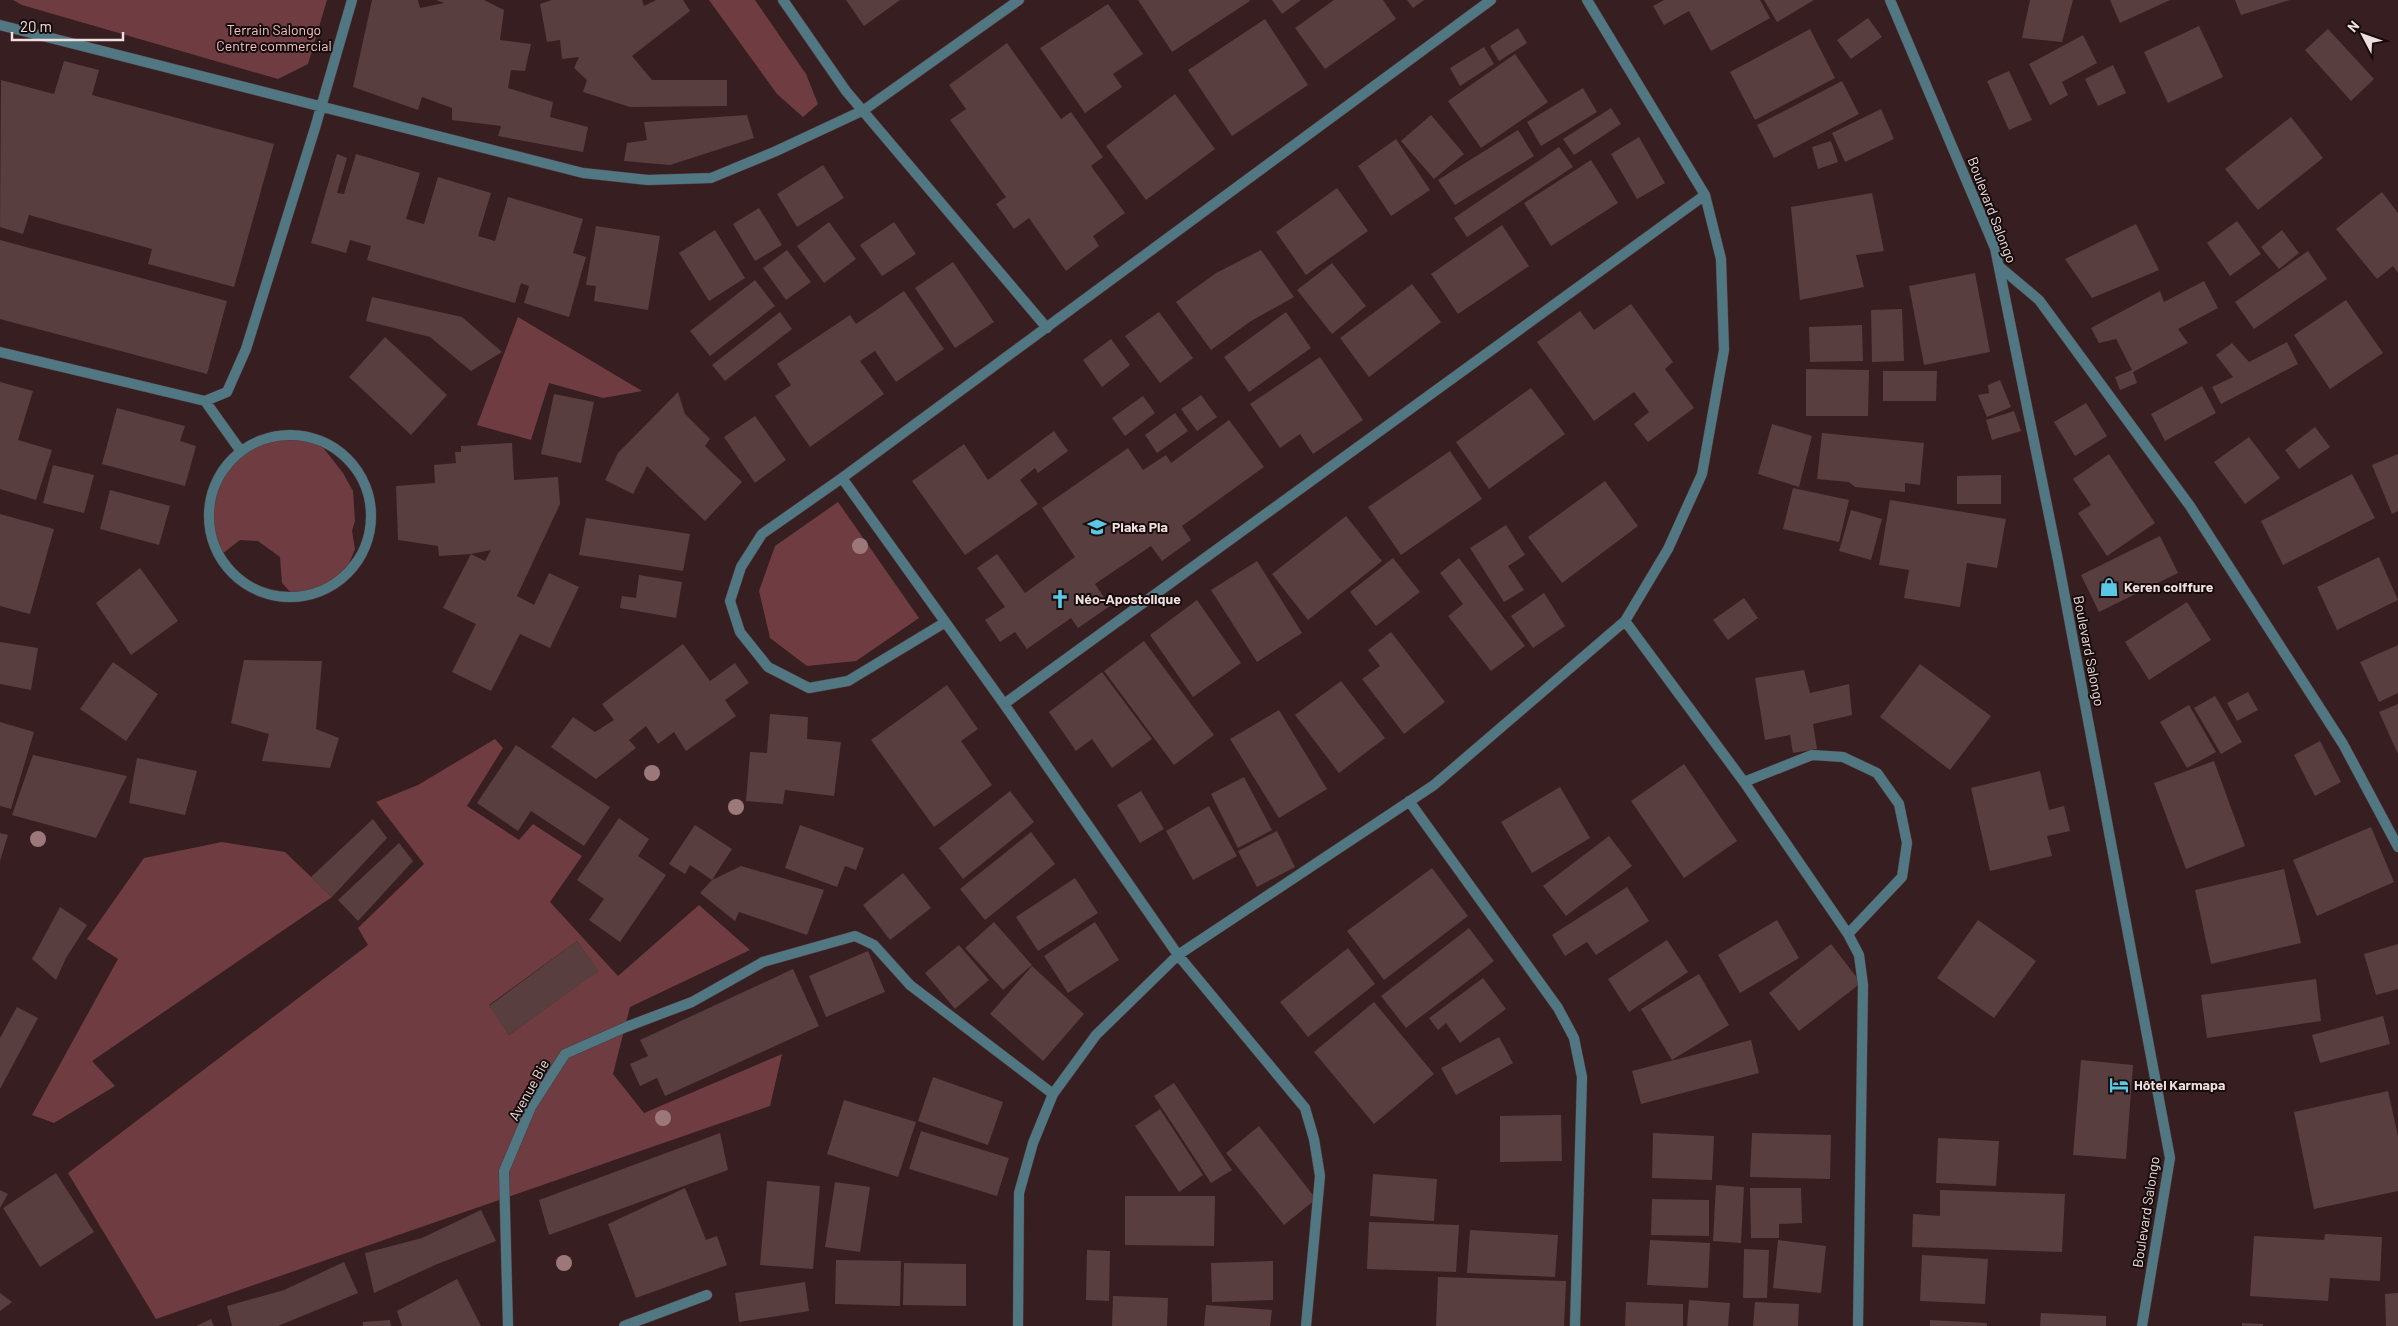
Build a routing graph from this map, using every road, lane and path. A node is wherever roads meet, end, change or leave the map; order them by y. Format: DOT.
graph roads {
  1 [pos="352,0"];
  2 [pos="783,0"];
  3 [pos="1019,0"];
  4 [pos="1492,0"];
  5 [pos="1587,0"];
  6 [pos="1890,0"];
  7 [pos="0,25"];
  8 [pos="321,107"];
  9 [pos="864,110"];
  10 [pos="1704,195"];
  11 [pos="2001,268"];
  12 [pos="1048,328"];
  13 [pos="0,352"];
  14 [pos="205,401"];
  15 [pos="240,450"];
  16 [pos="842,478"];
  17 [pos="1626,620"];
  18 [pos="944,622"];
  19 [pos="1004,704"];
  20 [pos="1744,782"];
  21 [pos="1409,801"];
  22 [pos="2398,847"];
  23 [pos="1848,934"];
  24 [pos="1178,955"];
  25 [pos="1053,1094"];
  26 [pos="707,1295"];
  27 [pos="508,1326"];
  28 [pos="624,1326"];
  29 [pos="1018,1326"];
  30 [pos="1306,1326"];
  31 [pos="1575,1326"];
  32 [pos="1858,1326"];
  33 [pos="2142,1326"];
  1 -- 8 [label="street"];
  2 -- 9 [label="street"];
  3 -- 9 [label="street"];
  4 -- 12 [label="street"];
  5 -- 10 [label="street"];
  6 -- 11 [label="street, Boulevard Salongo"];
  7 -- 8 [label="street"];
  8 -- 9 [label="street"];
  8 -- 14 [label="street"];
  9 -- 12 [label="street"];
  10 -- 17 [label="street"];
  10 -- 19 [label="street"];
  11 -- 22 [label="street"];
  11 -- 33 [label="street, Boulevard Salongo"];
  12 -- 16 [label="street"];
  13 -- 14 [label="street"];
  14 -- 15 [label="street"];
  15 -- 15 [label="street"];
  16 -- 18 [label="street"];
  16 -- 18 [label="street"];
  17 -- 20 [label="street"];
  17 -- 21 [label="street"];
  18 -- 19 [label="street"];
  19 -- 24 [label="street"];
  20 -- 23 [label="street"];
  20 -- 23 [label="street"];
  21 -- 24 [label="street"];
  21 -- 31 [label="street"];
  23 -- 32 [label="street"];
  24 -- 25 [label="street"];
  24 -- 30 [label="street"];
  25 -- 27 [label="street, Avenue Bie"];
  25 -- 29 [label="street"];
  26 -- 28 [label="street"];
}
